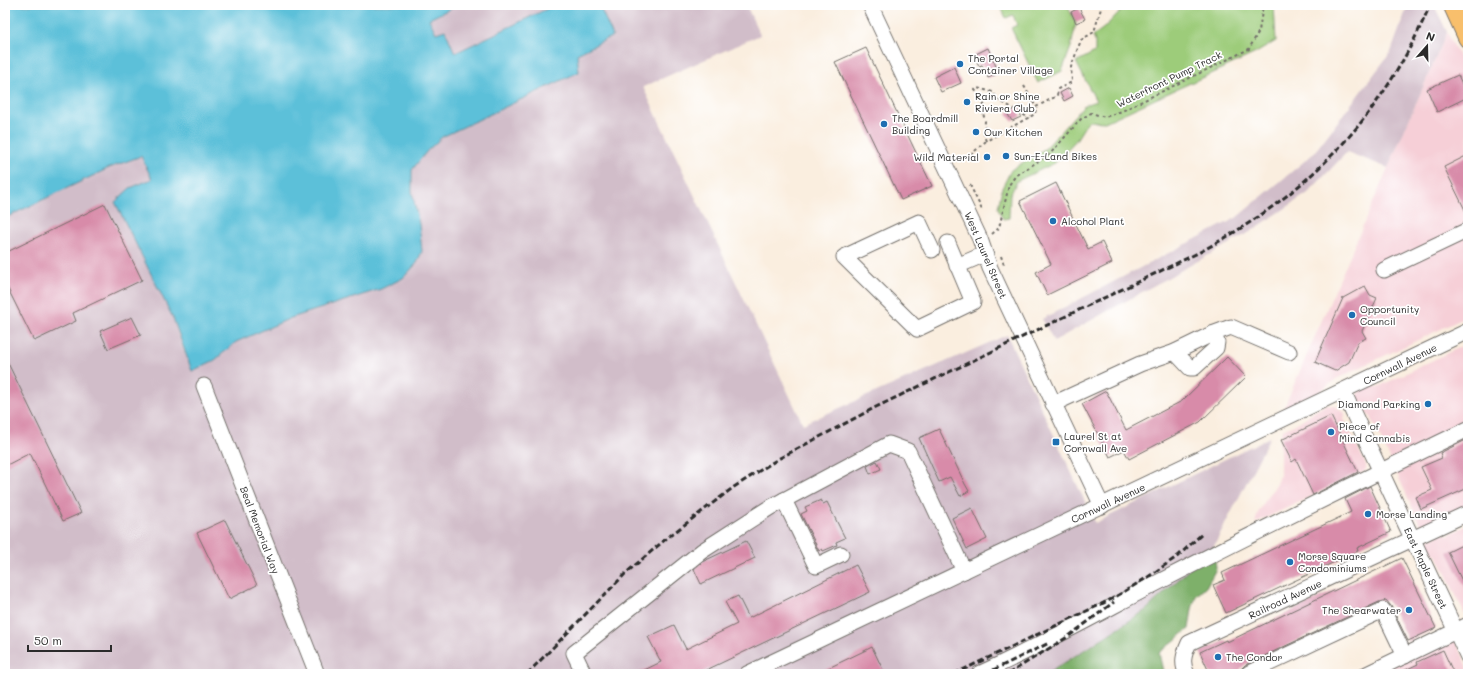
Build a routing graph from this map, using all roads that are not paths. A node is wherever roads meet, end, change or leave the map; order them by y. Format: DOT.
graph roads {
  1 [pos="870,5"];
  2 [pos="1453,5"];
  3 [pos="1467,35"];
  4 [pos="1468,230"];
  5 [pos="948,243"];
  6 [pos="932,250"];
  7 [pos="985,254"];
  8 [pos="957,266"];
  9 [pos="1384,270"];
  10 [pos="1468,331"];
  11 [pos="1212,334"];
  12 [pos="1175,352"];
  13 [pos="1289,352"];
  14 [pos="204,386"];
  15 [pos="1343,391"];
  16 [pos="1053,404"];
  17 [pos="1468,430"];
  18 [pos="1382,471"];
  19 [pos="784,500"];
  20 [pos="1102,506"];
  21 [pos="1468,513"];
  22 [pos="1413,539"];
  23 [pos="842,554"];
  24 [pos="964,571"];
  25 [pos="1462,628"];
  26 [pos="1405,656"];
  27 [pos="1468,658"];
  28 [pos="1185,671"];
  29 [pos="317,674"];
  30 [pos="584,674"];
  31 [pos="747,674"];
  32 [pos="979,674"];
  33 [pos="1250,674"];
  34 [pos="1367,674"];
  1 -- 7 [label="street, West Laurel Street"];
  2 -- 3 [label="main road"];
  4 -- 9 [label="street"];
  5 -- 8 [label="street"];
  6 -- 8 [label="street"];
  7 -- 8 [label="street"];
  7 -- 16 [label="street, West Laurel Street"];
  10 -- 15 [label="street, Cornwall Avenue"];
  11 -- 12 [label="street"];
  11 -- 12 [label="street"];
  11 -- 13 [label="street"];
  12 -- 16 [label="street"];
  14 -- 29 [label="street, Beal Memorial Way"];
  15 -- 18 [label="street, East Maple Street"];
  15 -- 20 [label="street, Cornwall Avenue"];
  16 -- 20 [label="street, West Laurel Street"];
  17 -- 18 [label="street"];
  18 -- 22 [label="street, East Maple Street"];
  18 -- 32 [label="street"];
  19 -- 23 [label="street"];
  19 -- 24 [label="street"];
  19 -- 30 [label="street"];
  20 -- 24 [label="street, Cornwall Avenue"];
  21 -- 22 [label="street, Railroad Avenue"];
  22 -- 25 [label="street, East Maple Street"];
  22 -- 28 [label="street, Railroad Avenue"];
  24 -- 31 [label="street, Cornwall Avenue"];
  25 -- 26 [label="street"];
  25 -- 27 [label="street, East Maple Street"];
  26 -- 33 [label="street"];
  26 -- 34 [label="street"];
}
